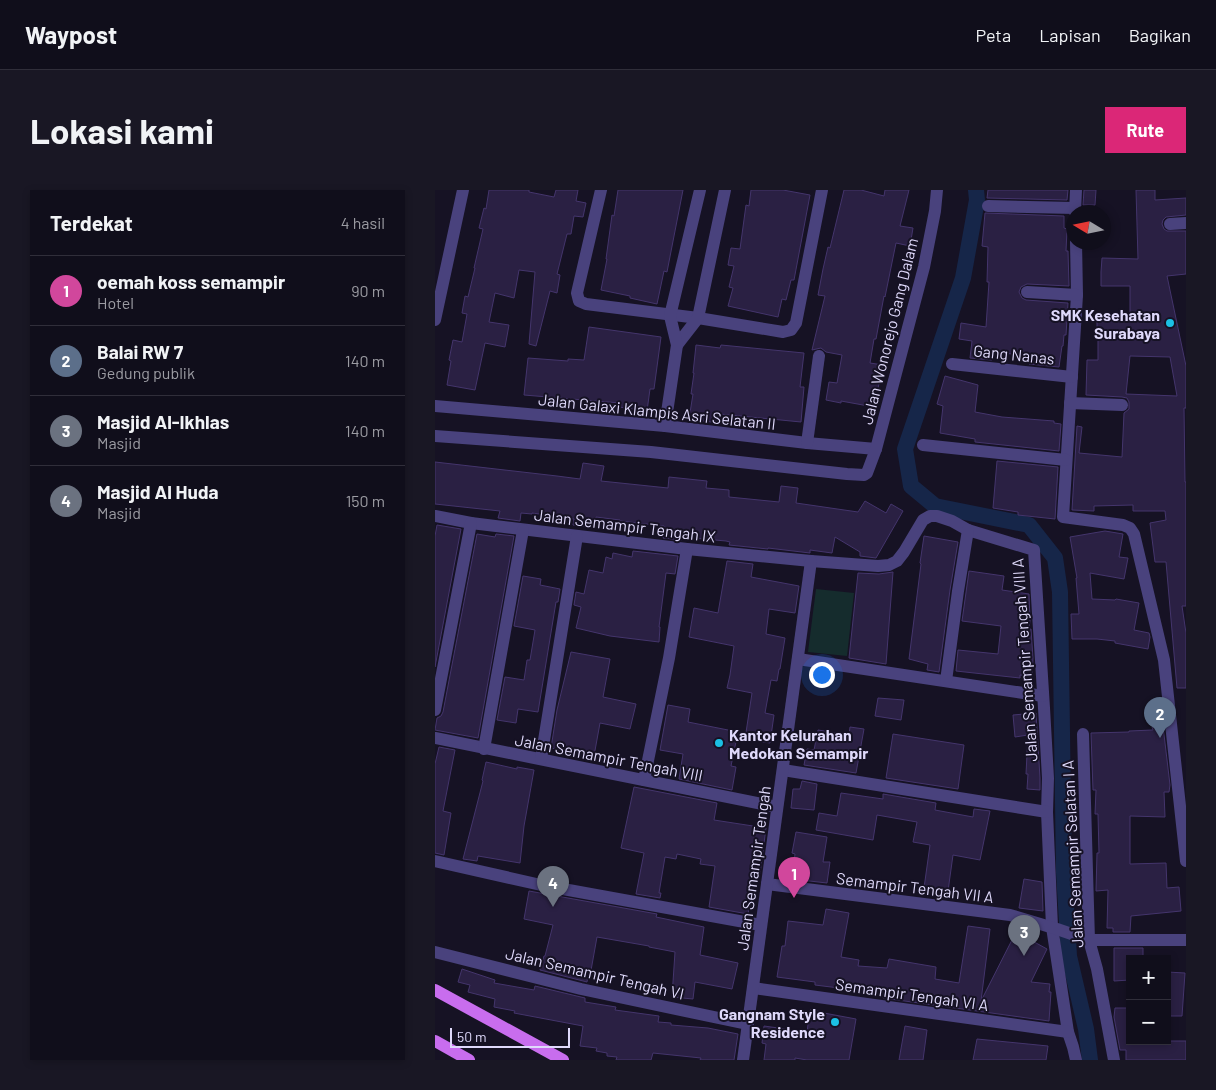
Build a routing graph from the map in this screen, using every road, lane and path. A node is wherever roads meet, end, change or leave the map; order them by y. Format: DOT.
graph roads {
  1 [pos="463,190"];
  2 [pos="601,190"];
  3 [pos="700,190"];
  4 [pos="725,190"];
  5 [pos="822,190"];
  6 [pos="937,190"];
  7 [pos="1076,190"];
  8 [pos="1075,205"];
  9 [pos="988,206"];
  10 [pos="1066,210"];
  11 [pos="1186,223"];
  12 [pos="1169,224"];
  13 [pos="1076,250"];
  14 [pos="1027,292"];
  15 [pos="1077,295"];
  16 [pos="670,316"];
  17 [pos="698,318"];
  18 [pos="435,320"];
  19 [pos="677,345"];
  20 [pos="819,356"];
  21 [pos="952,364"];
  22 [pos="1072,377"];
  23 [pos="1070,403"];
  24 [pos="1122,405"];
  25 [pos="435,406"];
  26 [pos="665,426"];
  27 [pos="435,436"];
  28 [pos="807,443"];
  29 [pos="923,445"];
  30 [pos="876,449"];
  31 [pos="1066,460"];
  32 [pos="435,516"];
  33 [pos="471,523"];
  34 [pos="523,530"];
  35 [pos="968,530"];
  36 [pos="577,536"];
  37 [pos="687,549"];
  38 [pos="811,562"];
  39 [pos="798,659"];
  40 [pos="946,681"];
  41 [pos="1043,696"];
  42 [pos="435,710"];
  43 [pos="1083,734"];
  44 [pos="435,738"];
  45 [pos="484,749"];
  46 [pos="541,759"];
  47 [pos="783,770"];
  48 [pos="644,780"];
  49 [pos="777,806"];
  50 [pos="1047,812"];
  51 [pos="435,860"];
  52 [pos="1186,860"];
  53 [pos="767,884"];
  54 [pos="761,925"];
  55 [pos="1054,928"];
  56 [pos="1085,938"];
  57 [pos="1186,940"];
  58 [pos="435,952"];
  59 [pos="753,988"];
  60 [pos="435,990"];
  61 [pos="747,1024"];
  62 [pos="1067,1032"];
  63 [pos="435,1041"];
  64 [pos="469,1060"];
  65 [pos="563,1060"];
  66 [pos="743,1060"];
  67 [pos="1075,1060"];
  68 [pos="1114,1060"];
  1 -- 18 [label="street"];
  2 -- 16 [label="street"];
  3 -- 16 [label="street"];
  4 -- 17 [label="street"];
  5 -- 17 [label="street"];
  6 -- 30 [label="street, Jalan Wonorejo Gang Dalam"];
  7 -- 8 [label="street"];
  9 -- 10 [label="street"];
  11 -- 12 [label="street"];
  13 -- 15 [label="street"];
  14 -- 15 [label="street"];
  15 -- 22 [label="street"];
  16 -- 17 [label="street"];
  16 -- 19 [label="street"];
  17 -- 19 [label="street"];
  19 -- 26 [label="street"];
  20 -- 28 [label="street"];
  21 -- 22 [label="street, Gang Nanas"];
  22 -- 23 [label="street"];
  23 -- 24 [label="street"];
  23 -- 31 [label="street"];
  25 -- 26 [label="street, Jalan Galaxi Klampis Asri Selatan II"];
  26 -- 28 [label="street, Jalan Galaxi Klampis Asri Selatan II"];
  27 -- 30 [label="street, Jalan Wonorejo Gang Dalam"];
  28 -- 30 [label="street, Jalan Galaxi Klampis Asri Selatan II"];
  29 -- 31 [label="street"];
  31 -- 52 [label="street"];
  32 -- 33 [label="street, Jalan Semampir Tengah IX"];
  33 -- 34 [label="street, Jalan Semampir Tengah IX"];
  33 -- 42 [label="street"];
  34 -- 36 [label="street, Jalan Semampir Tengah IX"];
  34 -- 45 [label="street"];
  35 -- 38 [label="street, Jalan Semampir Tengah VIII A"];
  35 -- 40 [label="street"];
  35 -- 41 [label="street, Jalan Semampir Tengah VIII A"];
  36 -- 37 [label="street, Jalan Semampir Tengah IX"];
  36 -- 46 [label="street"];
  37 -- 38 [label="street, Jalan Semampir Tengah IX"];
  37 -- 48 [label="street"];
  38 -- 39 [label="street, Jalan Semampir Tengah"];
  39 -- 40 [label="street"];
  39 -- 47 [label="street, Jalan Semampir Tengah"];
  40 -- 41 [label="street"];
  41 -- 50 [label="street, Jalan Semampir Tengah VIII A"];
  43 -- 56 [label="street, Jalan Semampir Selatan I A"];
  44 -- 45 [label="street, Jalan Semampir Tengah VIII"];
  45 -- 46 [label="street, Jalan Semampir Tengah VIII"];
  46 -- 48 [label="street, Jalan Semampir Tengah VIII"];
  47 -- 49 [label="street, Jalan Semampir Tengah"];
  47 -- 50 [label="street"];
  48 -- 49 [label="street, Jalan Semampir Tengah VIII"];
  49 -- 53 [label="street, Jalan Semampir Tengah"];
  50 -- 55 [label="street, Jalan Semampir Tengah VIII A"];
  51 -- 54 [label="street"];
  53 -- 54 [label="street, Jalan Semampir Tengah"];
  53 -- 55 [label="street, Semampir Tengah VII A"];
  54 -- 59 [label="street, Jalan Semampir Tengah"];
  55 -- 56 [label="street, Semampir Tengah VII A"];
  55 -- 62 [label="street, Jalan Semampir Tengah VIII A"];
  56 -- 57 [label="street, Semampir Tengah VII A"];
  56 -- 68 [label="street, Jalan Semampir Selatan I A"];
  58 -- 61 [label="street, Jalan Semampir Tengah VI"];
  59 -- 61 [label="street, Jalan Semampir Tengah"];
  59 -- 62 [label="street, Semampir Tengah VI A"];
  60 -- 65 [label="main road"];
  61 -- 66 [label="street, Jalan Semampir Tengah"];
  62 -- 67 [label="street, Jalan Semampir Tengah VIII A"];
  63 -- 64 [label="main road"];
}
